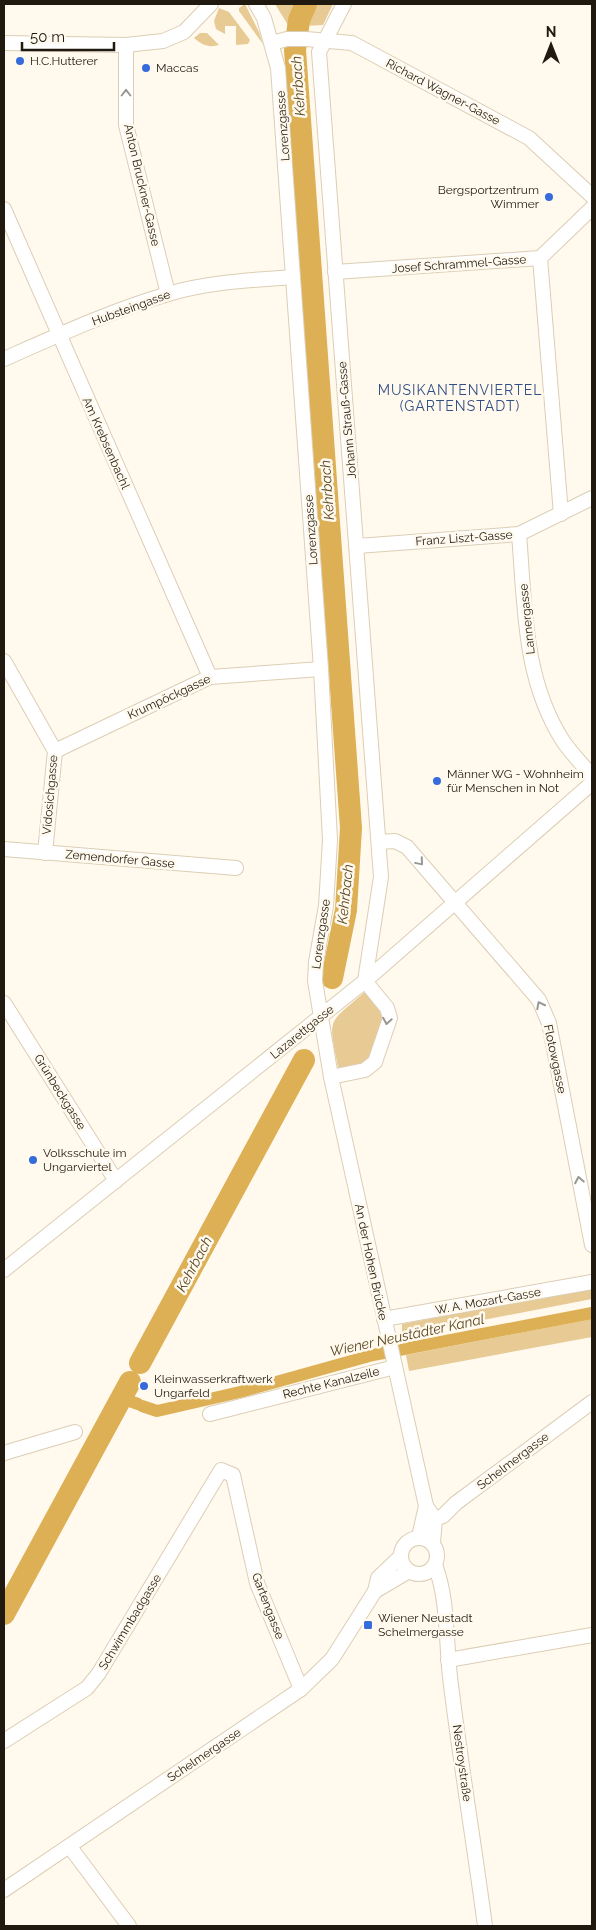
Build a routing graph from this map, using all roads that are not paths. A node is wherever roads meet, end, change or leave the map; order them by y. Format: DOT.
graph roads {
  1 [pos="211,4"];
  2 [pos="256,4"];
  3 [pos="344,4"];
  4 [pos="324,40"];
  5 [pos="4,43"];
  6 [pos="272,43"];
  7 [pos="126,45"];
  8 [pos="592,196"];
  9 [pos="592,208"];
  10 [pos="4,209"];
  11 [pos="540,258"];
  12 [pos="335,272"];
  13 [pos="293,277"];
  14 [pos="168,294"];
  15 [pos="58,335"];
  16 [pos="4,359"];
  17 [pos="592,498"];
  18 [pos="561,514"];
  19 [pos="519,534"];
  20 [pos="357,546"];
  21 [pos="4,661"];
  22 [pos="321,669"];
  23 [pos="210,677"];
  24 [pos="55,751"];
  25 [pos="591,786"];
  26 [pos="379,842"];
  27 [pos="4,849"];
  28 [pos="45,853"];
  29 [pos="236,868"];
  30 [pos="455,903"];
  31 [pos="365,981"];
  32 [pos="4,1003"];
  33 [pos="320,1017"];
  34 [pos="331,1077"];
  35 [pos="116,1180"];
  36 [pos="592,1245"];
  37 [pos="4,1270"];
  38 [pos="592,1282"];
  39 [pos="385,1325"];
  40 [pos="394,1365"];
  41 [pos="592,1402"];
  42 [pos="210,1414"];
  43 [pos="75,1432"];
  44 [pos="4,1453"];
  45 [pos="221,1470"];
  46 [pos="456,1503"];
  47 [pos="426,1506"];
  48 [pos="435,1519"];
  49 [pos="419,1537"];
  50 [pos="433,1543"];
  51 [pos="400,1557"];
  52 [pos="435,1564"];
  53 [pos="408,1571"];
  54 [pos="424,1574"];
  55 [pos="375,1591"];
  56 [pos="442,1599"];
  57 [pos="592,1635"];
  58 [pos="448,1660"];
  59 [pos="301,1689"];
  60 [pos="4,1740"];
  61 [pos="70,1846"];
  62 [pos="4,1890"];
  63 [pos="129,1926"];
  64 [pos="486,1926"];
  1 -- 7 [label="street"];
  2 -- 6 [label="street, Lorenzgasse"];
  3 -- 4 [label="street, Johann Strauß-Gasse"];
  4 -- 6 [label="street, Richard Wagner-Gasse"];
  4 -- 8 [label="street, Richard Wagner-Gasse"];
  4 -- 12 [label="street, Johann Strauß-Gasse"];
  5 -- 7 [label="street"];
  6 -- 13 [label="street, Lorenzgasse"];
  14 -- 7 [label="street, Anton Bruckner-Gasse, one-way"];
  9 -- 11 [label="street, Josef Schrammel-Gasse"];
  10 -- 15 [label="street, Am Krebsenbachl"];
  11 -- 12 [label="street, Josef Schrammel-Gasse"];
  11 -- 18 [label="street"];
  12 -- 20 [label="street, Johann Strauß-Gasse"];
  13 -- 14 [label="street, Hubsteingasse"];
  13 -- 22 [label="street, Lorenzgasse"];
  14 -- 15 [label="street, Hubsteingasse"];
  15 -- 16 [label="street, Hubsteingasse"];
  15 -- 23 [label="street, Am Krebsenbachl"];
  17 -- 18 [label="street, Franz Liszt-Gasse"];
  18 -- 19 [label="street, Franz Liszt-Gasse"];
  19 -- 20 [label="street, Franz Liszt-Gasse"];
  19 -- 25 [label="street, Lannergasse"];
  20 -- 26 [label="street, Johann Strauß-Gasse"];
  21 -- 24 [label="street, Vidosichgasse"];
  22 -- 23 [label="street, Krumpöckgasse"];
  22 -- 33 [label="street, Lorenzgasse"];
  23 -- 24 [label="street, Krumpöckgasse"];
  24 -- 28 [label="street, Vidosichgasse"];
  25 -- 30 [label="street, Lazarettgasse"];
  26 -- 30 [label="street, one-way"];
  26 -- 31 [label="street, Johann Strauß-Gasse"];
  27 -- 28 [label="street, Zemendorfer Gasse"];
  28 -- 29 [label="street, Zemendorfer Gasse"];
  30 -- 31 [label="street, Lazarettgasse"];
  36 -- 30 [label="street, Flotowgasse, one-way"];
  31 -- 33 [label="street, Lazarettgasse"];
  31 -- 34 [label="street, one-way"];
  32 -- 35 [label="street, Grünbeckgasse"];
  33 -- 34 [label="street, An der Hohen Brücke"];
  33 -- 35 [label="street, Lazarettgasse"];
  34 -- 39 [label="street, An der Hohen Brücke"];
  35 -- 37 [label="street, Lazarettgasse"];
  38 -- 39 [label="street, W. A. Mozart-Gasse"];
  39 -- 40 [label="street, An der Hohen Brücke"];
  40 -- 42 [label="street, Rechte Kanalzeile"];
  40 -- 47 [label="street, An der Hohen Brücke"];
  41 -- 46 [label="street, Schelmergasse"];
  43 -- 44 [label="street"];
  45 -- 59 [label="street, Gartengasse"];
  45 -- 60 [label="street, Schwimmbadgasse"];
  46 -- 47 [label="street"];
  46 -- 48 [label="street, Schelmergasse"];
  47 -- 48 [label="street, An der Hohen Brücke"];
  47 -- 49 [label="street, An der Hohen Brücke"];
  48 -- 50 [label="street"];
  49 -- 50 [label="street"];
  49 -- 51 [label="street"];
  50 -- 52 [label="street, Nestroystraße"];
  51 -- 53 [label="street"];
  51 -- 55 [label="street, Schelmergasse"];
  52 -- 54 [label="street"];
  52 -- 56 [label="street, Nestroystraße"];
  53 -- 54 [label="street"];
  53 -- 55 [label="street, Schelmergasse"];
  54 -- 56 [label="street"];
  55 -- 59 [label="street, Schelmergasse"];
  56 -- 58 [label="street, Nestroystraße"];
  57 -- 58 [label="street"];
  58 -- 64 [label="street, Nestroystraße"];
  59 -- 61 [label="street, Schelmergasse"];
  61 -- 62 [label="street, Schelmergasse"];
  61 -- 63 [label="street"];
}
